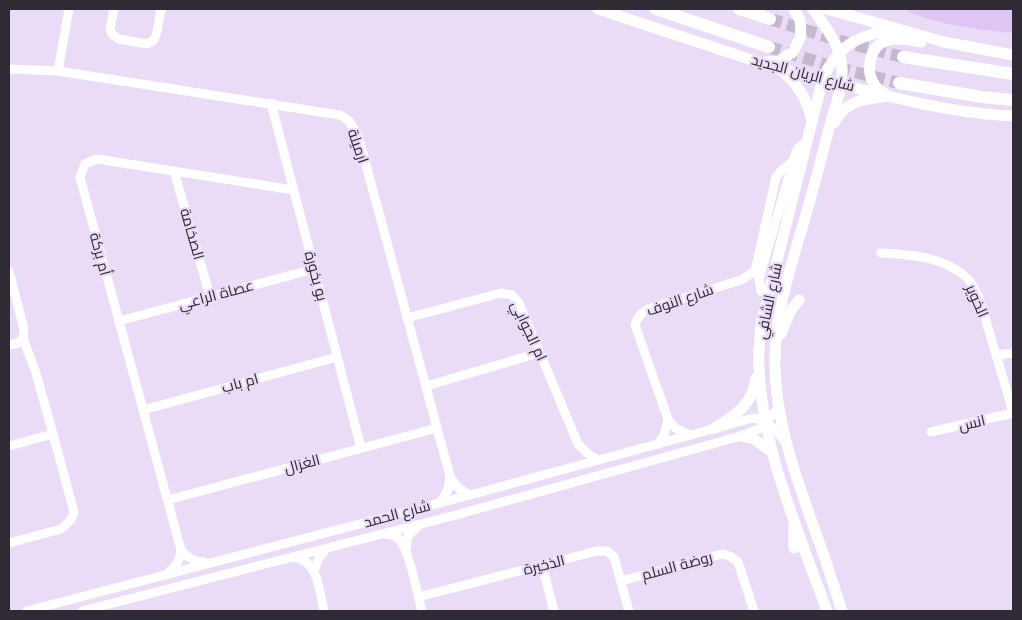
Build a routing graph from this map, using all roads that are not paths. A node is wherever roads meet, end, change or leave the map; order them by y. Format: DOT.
graph roads {
  1 [pos="69,9"];
  2 [pos="114,9"];
  3 [pos="162,9"];
  4 [pos="598,9"];
  5 [pos="656,9"];
  6 [pos="739,9"];
  7 [pos="794,9"];
  8 [pos="813,9"];
  9 [pos="827,9"];
  10 [pos="770,19"];
  11 [pos="894,28"];
  12 [pos="944,42"];
  13 [pos="769,47"];
  14 [pos="839,51"];
  15 [pos="1013,55"];
  16 [pos="903,57"];
  17 [pos="762,63"];
  18 [pos="9,69"];
  19 [pos="779,69"];
  20 [pos="58,71"];
  21 [pos="1013,74"];
  22 [pos="823,78"];
  23 [pos="841,83"];
  24 [pos="899,83"];
  25 [pos="887,96"];
  26 [pos="1013,100"];
  27 [pos="271,103"];
  28 [pos="1013,116"];
  29 [pos="811,120"];
  30 [pos="827,137"];
  31 [pos="806,143"];
  32 [pos="793,161"];
  33 [pos="174,171"];
  34 [pos="294,190"];
  35 [pos="880,253"];
  36 [pos="765,259"];
  37 [pos="314,269"];
  38 [pos="9,271"];
  39 [pos="755,272"];
  40 [pos="741,280"];
  41 [pos="760,292"];
  42 [pos="210,296"];
  43 [pos="799,300"];
  44 [pos="407,318"];
  45 [pos="119,321"];
  46 [pos="23,338"];
  47 [pos="9,346"];
  48 [pos="775,347"];
  49 [pos="540,353"];
  50 [pos="1013,353"];
  51 [pos="996,355"];
  52 [pos="337,357"];
  53 [pos="759,367"];
  54 [pos="426,386"];
  55 [pos="779,407"];
  56 [pos="143,410"];
  57 [pos="1013,412"];
  58 [pos="668,419"];
  59 [pos="766,422"];
  60 [pos="437,428"];
  61 [pos="715,428"];
  62 [pos="931,432"];
  63 [pos="53,434"];
  64 [pos="690,435"];
  65 [pos="742,436"];
  66 [pos="658,444"];
  67 [pos="9,446"];
  68 [pos="788,447"];
  69 [pos="361,448"];
  70 [pos="772,452"];
  71 [pos="598,460"];
  72 [pos="450,476"];
  73 [pos="470,495"];
  74 [pos="168,500"];
  75 [pos="440,503"];
  76 [pos="795,522"];
  77 [pos="420,524"];
  78 [pos="383,534"];
  79 [pos="9,543"];
  80 [pos="328,548"];
  81 [pos="794,548"];
  82 [pos="181,550"];
  83 [pos="406,551"];
  84 [pos="294,557"];
  85 [pos="209,563"];
  86 [pos="542,565"];
  87 [pos="314,571"];
  88 [pos="166,575"];
  89 [pos="621,581"];
  90 [pos="808,587"];
  91 [pos="822,596"];
  92 [pos="418,597"];
  93 [pos="93,610"];
  94 [pos="27,611"];
  95 [pos="82,611"];
  96 [pos="324,611"];
  97 [pos="422,611"];
  98 [pos="554,611"];
  99 [pos="629,611"];
  100 [pos="754,611"];
  101 [pos="827,611"];
  102 [pos="842,611"];
  1 -- 20 [label="street"];
  2 -- 3 [label="street"];
  4 -- 17 [label="main road, شارع الريان الجديد"];
  5 -- 13 [label="highway, شارع الريان الجديد"];
  6 -- 10 [label="highway"];
  7 -- 17 [label="main road"];
  8 -- 14 [label="main road, شارع الشافي"];
  9 -- 11 [label="main road"];
  11 -- 12 [label="main road"];
  11 -- 14 [label="main road, شارع الشافي"];
  12 -- 15 [label="main road"];
  12 -- 25 [label="main road"];
  14 -- 22 [label="main road, شارع الشافي"];
  14 -- 23 [label="main road, شارع الشافي"];
  16 -- 21 [label="highway"];
  17 -- 19 [label="main road, شارع الريان الجديد"];
  18 -- 20 [label="street, ارميلة"];
  19 -- 22 [label="main road, شارع الريان الجديد"];
  19 -- 29 [label="main road"];
  20 -- 27 [label="street, ارميلة"];
  22 -- 23 [label="main road, شارع الريان الجديد"];
  22 -- 29 [label="main road, شارع الشافي"];
  23 -- 25 [label="main road, شارع الريان الجديد"];
  23 -- 30 [label="main road, شارع الشافي"];
  24 -- 26 [label="highway"];
  25 -- 28 [label="main road, شارع الريان الجديد"];
  25 -- 30 [label="main road"];
  27 -- 34 [label="street, بو بخورة"];
  27 -- 44 [label="street, ارميلة"];
  29 -- 31 [label="main road, شارع الشافي"];
  30 -- 48 [label="main road, شارع الشافي"];
  31 -- 32 [label="street"];
  31 -- 41 [label="main road, شارع الشافي"];
  32 -- 36 [label="street"];
  32 -- 39 [label="street"];
  33 -- 34 [label="street, أم بركة"];
  33 -- 42 [label="street, الصخامة"];
  33 -- 45 [label="street, أم بركة"];
  34 -- 37 [label="street, بو بخورة"];
  35 -- 51 [label="street, الخوير"];
  36 -- 39 [label="street"];
  36 -- 41 [label="street"];
  37 -- 42 [label="street, عصاة الراعي"];
  37 -- 52 [label="street, بو بخورة"];
  38 -- 46 [label="street"];
  39 -- 40 [label="street"];
  39 -- 41 [label="street"];
  40 -- 41 [label="street"];
  40 -- 58 [label="street, شارع النوف"];
  41 -- 53 [label="main road, شارع الشافي"];
  42 -- 45 [label="street, عصاة الراعي"];
  43 -- 48 [label="main road"];
  44 -- 49 [label="street, ام الجوابي"];
  44 -- 54 [label="street, ارميلة"];
  45 -- 56 [label="street, أم بركة"];
  46 -- 47 [label="street"];
  46 -- 63 [label="street"];
  48 -- 55 [label="main road, شارع الشافي"];
  49 -- 54 [label="street"];
  49 -- 71 [label="street, ام الجوابي"];
  50 -- 51 [label="street"];
  51 -- 57 [label="street, الخوير"];
  52 -- 56 [label="street, ام باب"];
  52 -- 69 [label="street, بو بخورة"];
  53 -- 59 [label="main road, شارع الشافي"];
  53 -- 61 [label="main road"];
  54 -- 60 [label="street, ارميلة"];
  55 -- 59 [label="street, شارع الحمد"];
  55 -- 68 [label="main road, شارع الشافي"];
  56 -- 74 [label="street, أم بركة"];
  57 -- 62 [label="street, انس"];
  58 -- 64 [label="street"];
  58 -- 66 [label="street"];
  59 -- 61 [label="street, شارع الحمد"];
  59 -- 65 [label="street, شارع الحمد"];
  59 -- 68 [label="street"];
  59 -- 70 [label="main road, شارع الشافي"];
  60 -- 69 [label="street, الغزال"];
  60 -- 72 [label="street, ارميلة"];
  61 -- 64 [label="street, شارع الحمد"];
  63 -- 67 [label="street"];
  63 -- 79 [label="street"];
  64 -- 66 [label="street, شارع الحمد"];
  65 -- 70 [label="main road"];
  65 -- 77 [label="street, شارع الحمد"];
  66 -- 71 [label="street, شارع الحمد"];
  68 -- 102 [label="main road, شارع الشافي"];
  69 -- 74 [label="street, الغزال"];
  70 -- 76 [label="main road, شارع الشافي"];
  71 -- 73 [label="street, شارع الحمد"];
  72 -- 73 [label="street, ارميلة"];
  72 -- 75 [label="street"];
  73 -- 75 [label="street, شارع الحمد"];
  74 -- 82 [label="street, أم بركة"];
  75 -- 85 [label="street, شارع الحمد"];
  76 -- 81 [label="main road"];
  76 -- 91 [label="main road, شارع الشافي"];
  77 -- 78 [label="street, شارع الحمد"];
  77 -- 83 [label="street"];
  78 -- 80 [label="street, شارع الحمد"];
  78 -- 83 [label="street"];
  80 -- 84 [label="street, شارع الحمد"];
  80 -- 87 [label="street"];
  82 -- 85 [label="street"];
  82 -- 88 [label="street"];
  83 -- 92 [label="street"];
  84 -- 87 [label="street"];
  84 -- 93 [label="street, شارع الحمد"];
  85 -- 88 [label="street, شارع الحمد"];
  86 -- 89 [label="street, الذخيرة"];
  86 -- 92 [label="street, الذخيرة"];
  86 -- 98 [label="street"];
  87 -- 96 [label="street"];
  88 -- 94 [label="street, شارع الحمد"];
  89 -- 99 [label="street, الذخيرة"];
  89 -- 100 [label="street, روضة السلم"];
  90 -- 91 [label="main road"];
  91 -- 101 [label="main road, شارع الشافي"];
  92 -- 97 [label="street"];
  93 -- 95 [label="street, شارع الحمد"];
}
